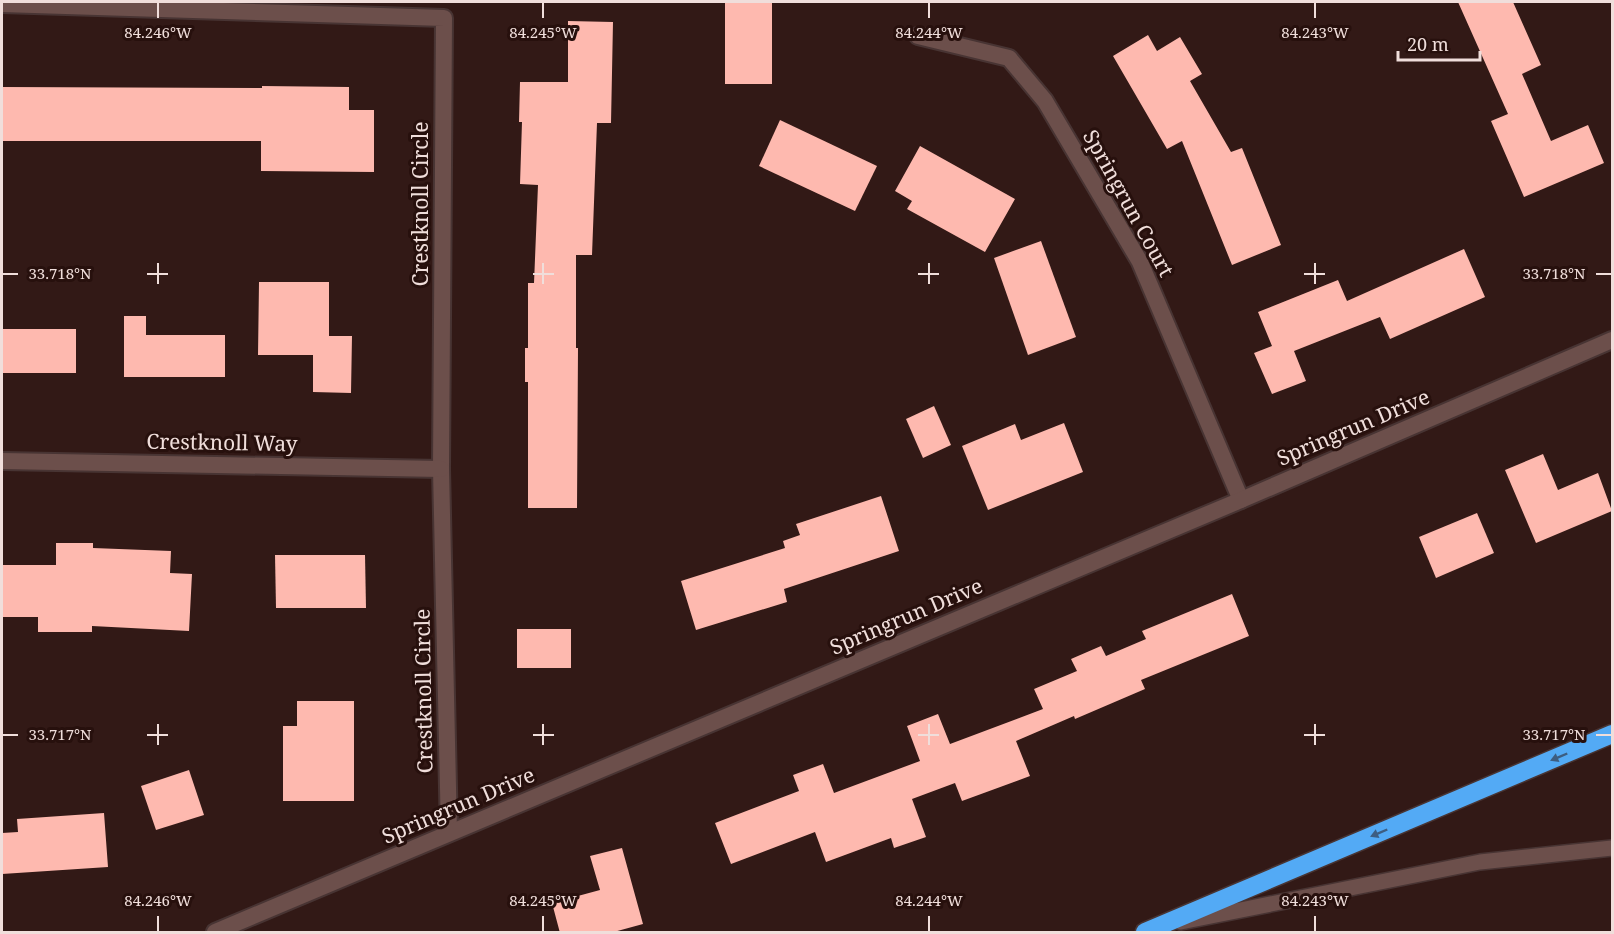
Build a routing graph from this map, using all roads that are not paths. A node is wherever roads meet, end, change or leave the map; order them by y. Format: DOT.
graph roads {
  1 [pos="2,3"];
  2 [pos="918,36"];
  3 [pos="1612,339"];
  4 [pos="2,461"];
  5 [pos="441,469"];
  6 [pos="1240,500"];
  7 [pos="1612,734"];
  8 [pos="449,833"];
  9 [pos="1612,848"];
  10 [pos="1151,930"];
  11 [pos="215,933"];
  1 -- 5 [label="street, Crestknoll Circle"];
  2 -- 6 [label="street, Springrun Court"];
  3 -- 6 [label="street, Springrun Drive"];
  4 -- 5 [label="street, Crestknoll Way"];
  5 -- 8 [label="street, Crestknoll Circle"];
  6 -- 8 [label="street, Springrun Drive"];
  7 -- 10 [label="highway, one-way"];
  8 -- 11 [label="street, Springrun Drive"];
  9 -- 10 [label="lane"];
}
